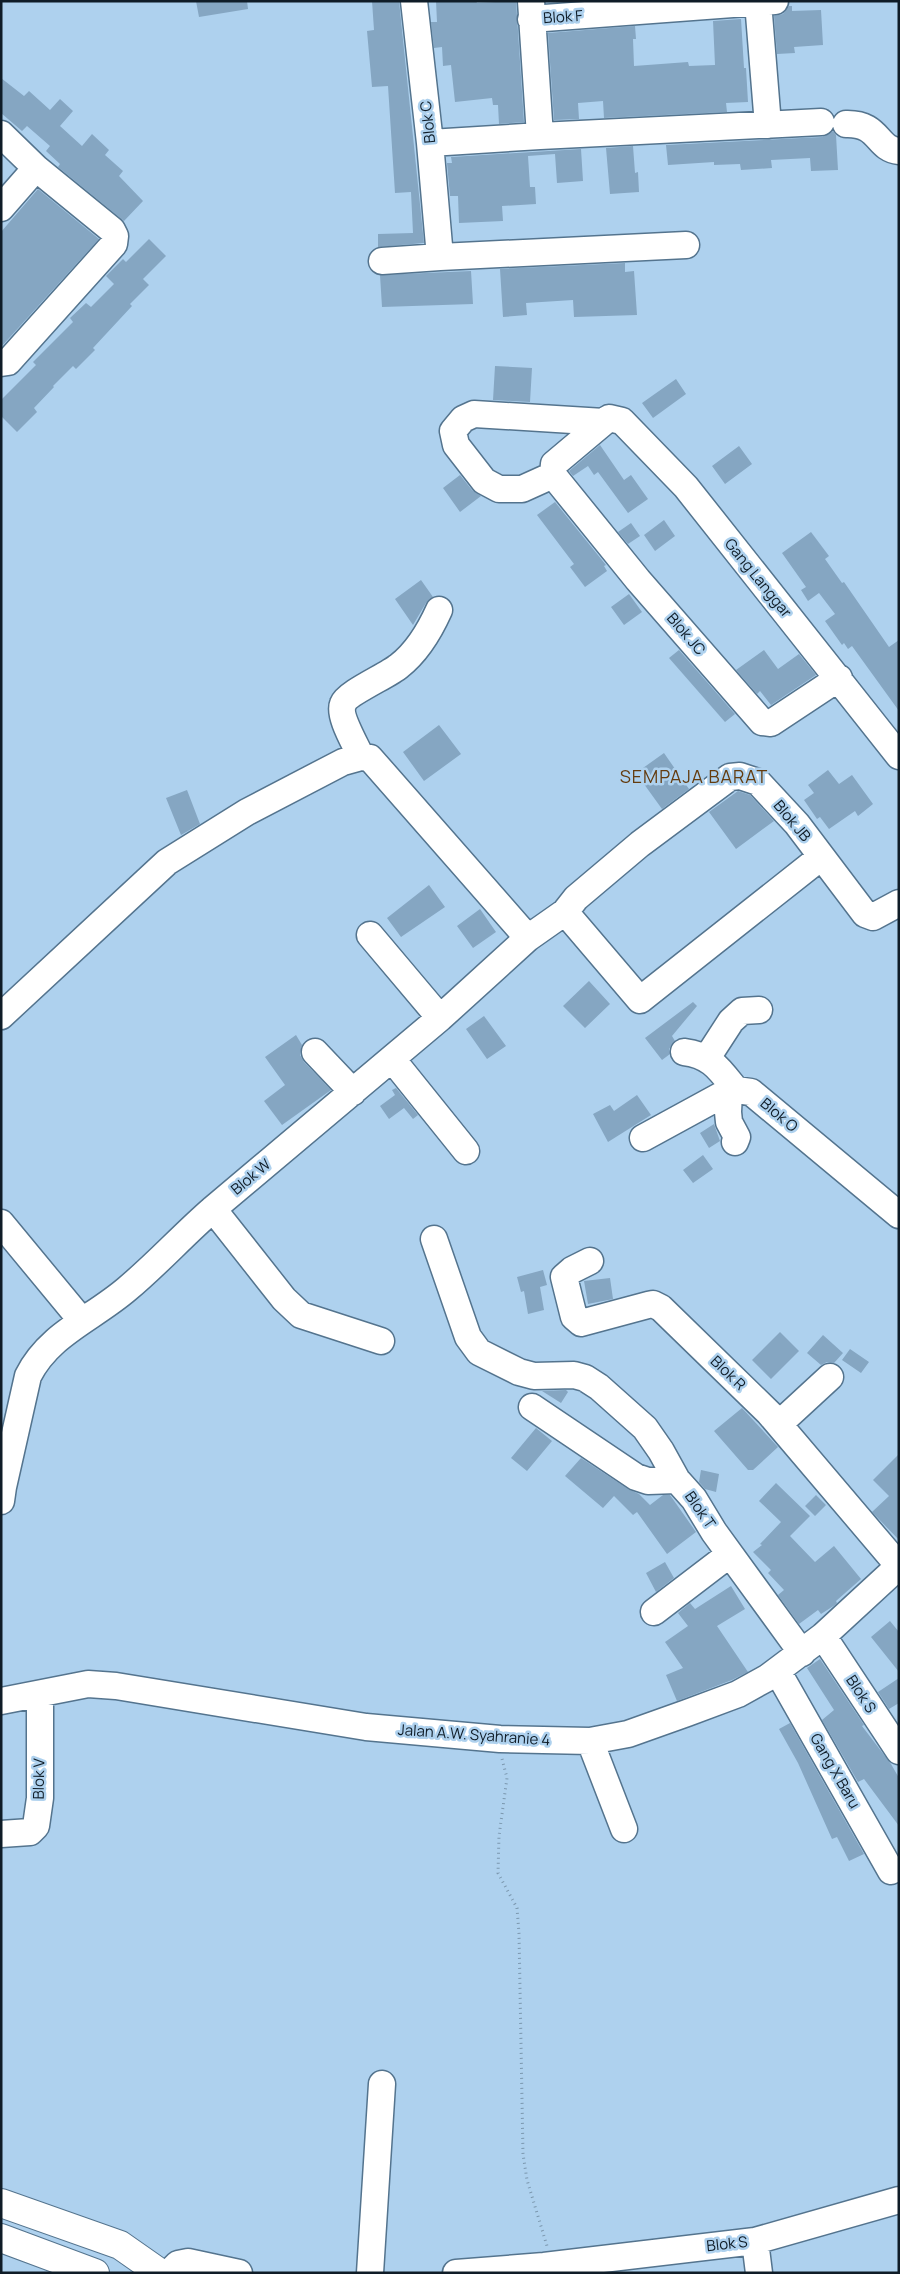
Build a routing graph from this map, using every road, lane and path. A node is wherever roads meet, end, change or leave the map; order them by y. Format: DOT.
graph roads {
  1 [pos="414,1"];
  2 [pos="765,2"];
  3 [pos="651,6"];
  4 [pos="531,10"];
  5 [pos="768,125"];
  6 [pos="1,134"];
  7 [pos="540,136"];
  8 [pos="430,143"];
  9 [pos="899,151"];
  10 [pos="36,168"];
  11 [pos="1,208"];
  12 [pos="686,245"];
  13 [pos="439,250"];
  14 [pos="382,261"];
  15 [pos="1,363"];
  16 [pos="604,422"];
  17 [pos="553,475"];
  18 [pos="439,610"];
  19 [pos="839,678"];
  20 [pos="899,756"];
  21 [pos="361,757"];
  22 [pos="821,857"];
  23 [pos="899,903"];
  24 [pos="570,905"];
  25 [pos="370,935"];
  26 [pos="528,938"];
  27 [pos="759,1010"];
  28 [pos="1,1016"];
  29 [pos="440,1018"];
  30 [pos="315,1052"];
  31 [pos="392,1059"];
  32 [pos="733,1091"];
  33 [pos="354,1092"];
  34 [pos="643,1138"];
  35 [pos="735,1142"];
  36 [pos="466,1151"];
  37 [pos="213,1209"];
  38 [pos="899,1216"];
  39 [pos="1,1223"];
  40 [pos="434,1239"];
  41 [pos="590,1262"];
  42 [pos="82,1320"];
  43 [pos="381,1341"];
  44 [pos="830,1377"];
  45 [pos="532,1407"];
  46 [pos="779,1424"];
  47 [pos="677,1480"];
  48 [pos="1,1501"];
  49 [pos="730,1554"];
  50 [pos="898,1570"];
  51 [pos="654,1612"];
  52 [pos="823,1636"];
  53 [pos="802,1653"];
  54 [pos="778,1672"];
  55 [pos="40,1694"];
  56 [pos="1,1701"];
  57 [pos="500,1739"];
  58 [pos="590,1741"];
  59 [pos="899,1751"];
  60 [pos="624,1829"];
  61 [pos="1,1834"];
  62 [pos="892,1871"];
  63 [pos="382,2084"];
  64 [pos="899,2200"];
  65 [pos="1,2203"];
  66 [pos="1,2238"];
  67 [pos="755,2241"];
  68 [pos="551,2263"];
  69 [pos="95,2273"];
  70 [pos="160,2273"];
  71 [pos="169,2273"];
  72 [pos="239,2273"];
  73 [pos="370,2273"];
  74 [pos="456,2273"];
  75 [pos="759,2273"];
  1 -- 8 [label="street, Blok C"];
  2 -- 3 [label="street, Blok F"];
  2 -- 5 [label="street"];
  3 -- 4 [label="street, Blok F"];
  4 -- 7 [label="street"];
  5 -- 7 [label="street"];
  5 -- 9 [label="street"];
  6 -- 10 [label="street"];
  7 -- 8 [label="street"];
  8 -- 13 [label="street, Blok C"];
  10 -- 11 [label="street"];
  10 -- 15 [label="street"];
  12 -- 13 [label="street"];
  13 -- 14 [label="street"];
  16 -- 17 [label="street"];
  16 -- 17 [label="street, Gang Langgar"];
  16 -- 19 [label="street, Gang Langgar"];
  17 -- 19 [label="street, Blok JC"];
  18 -- 21 [label="street"];
  19 -- 20 [label="street, Gang Langgar"];
  21 -- 26 [label="street"];
  21 -- 28 [label="street"];
  22 -- 23 [label="street, Blok JB"];
  22 -- 24 [label="street, Blok JB"];
  22 -- 24 [label="street"];
  24 -- 26 [label="street, Blok W"];
  25 -- 29 [label="street"];
  26 -- 29 [label="street, Blok W"];
  27 -- 32 [label="street"];
  29 -- 31 [label="street, Blok W"];
  30 -- 33 [label="street"];
  31 -- 33 [label="street, Blok W"];
  31 -- 36 [label="street"];
  32 -- 34 [label="street"];
  32 -- 35 [label="street"];
  32 -- 38 [label="street, Blok O"];
  33 -- 37 [label="street, Blok W"];
  37 -- 42 [label="street, Blok W"];
  37 -- 43 [label="street"];
  39 -- 42 [label="street"];
  40 -- 47 [label="street"];
  41 -- 46 [label="street, Blok R"];
  42 -- 48 [label="street, Blok W"];
  44 -- 46 [label="street"];
  45 -- 47 [label="street, Blok T"];
  46 -- 50 [label="street, Blok R"];
  47 -- 49 [label="street, Blok T"];
  49 -- 51 [label="street"];
  49 -- 53 [label="street, Blok T"];
  50 -- 52 [label="street, Jalan A.W. Syahranie 4"];
  52 -- 53 [label="street, Jalan A.W. Syahranie 4"];
  52 -- 59 [label="street, Blok S"];
  53 -- 54 [label="street, Jalan A.W. Syahranie 4"];
  54 -- 58 [label="street, Jalan A.W. Syahranie 4"];
  54 -- 62 [label="street, Gang X Baru"];
  55 -- 56 [label="street, Jalan A.W. Syahranie 4"];
  55 -- 57 [label="street, Jalan A.W. Syahranie 4"];
  55 -- 61 [label="street, Blok V"];
  57 -- 58 [label="street, Jalan A.W. Syahranie 4"];
  57 -- 68 [label="path"];
  58 -- 60 [label="street"];
  63 -- 73 [label="street"];
  64 -- 67 [label="street, Blok S"];
  65 -- 70 [label="main road"];
  66 -- 69 [label="main road"];
  67 -- 68 [label="street, Blok S"];
  67 -- 75 [label="street"];
  68 -- 74 [label="street, Blok S"];
  71 -- 72 [label="street"];
}
